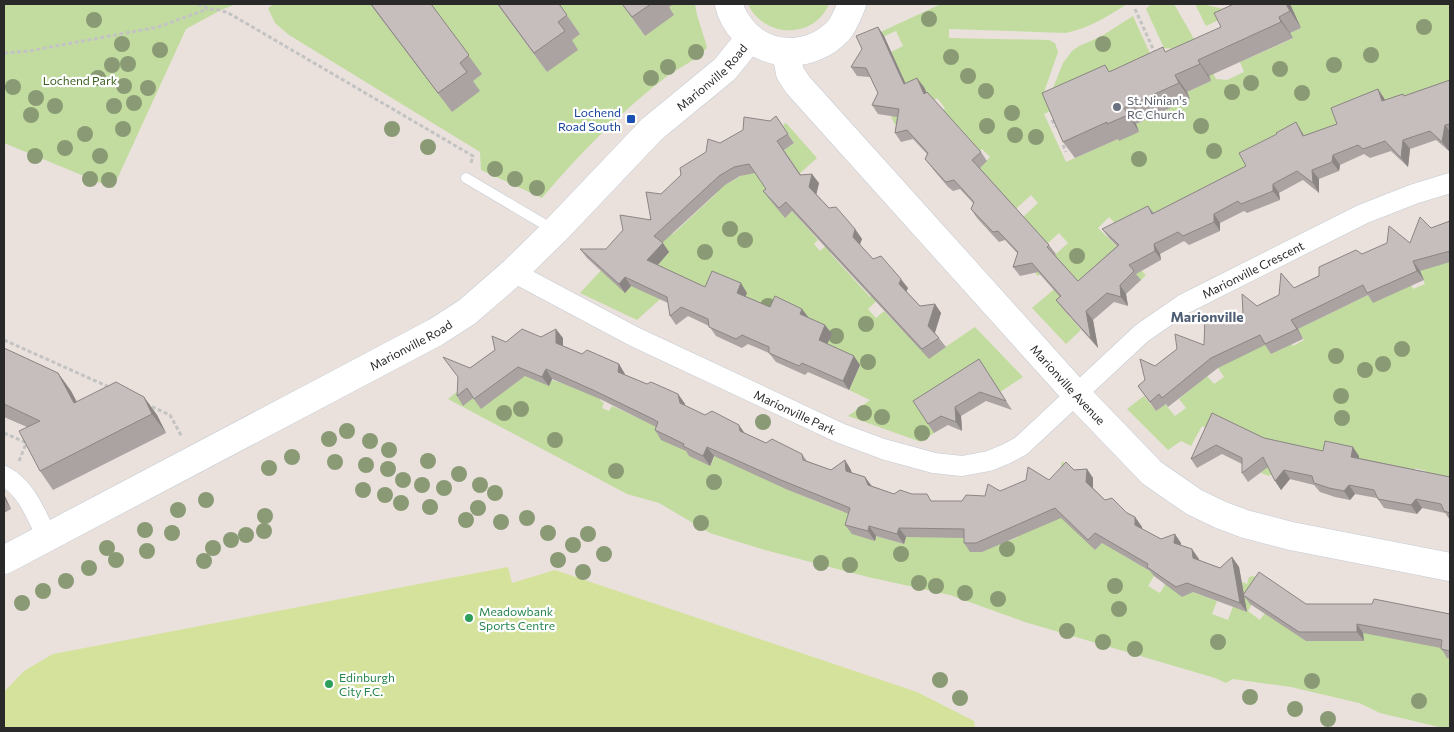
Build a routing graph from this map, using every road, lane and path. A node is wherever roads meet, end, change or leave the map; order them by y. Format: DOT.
graph roads {
  1 [pos="198,4"];
  2 [pos="728,4"];
  3 [pos="852,4"];
  4 [pos="1135,8"];
  5 [pos="209,9"];
  6 [pos="750,38"];
  7 [pos="786,52"];
  8 [pos="4,53"];
  9 [pos="1158,60"];
  10 [pos="1052,120"];
  11 [pos="1055,127"];
  12 [pos="1063,145"];
  13 [pos="1066,152"];
  14 [pos="466,178"];
  15 [pos="1450,183"];
  16 [pos="555,231"];
  17 [pos="513,272"];
  18 [pos="4,340"];
  19 [pos="117,391"];
  20 [pos="1077,395"];
  21 [pos="144,403"];
  22 [pos="4,433"];
  23 [pos="29,438"];
  24 [pos="27,442"];
  25 [pos="194,460"];
  26 [pos="7,478"];
  27 [pos="47,537"];
  28 [pos="4,560"];
  29 [pos="1450,567"];
  1 -- 5 [label="path"];
  2 -- 6 [label="street, Marionville Road"];
  3 -- 7 [label="street, Marionville Road"];
  4 -- 9 [label="path"];
  5 -- 8 [label="path"];
  5 -- 14 [label="path"];
  6 -- 7 [label="street, Marionville Road"];
  6 -- 16 [label="street, Marionville Road"];
  7 -- 20 [label="street, Marionville Avenue"];
  10 -- 11 [label="path"];
  12 -- 13 [label="path"];
  14 -- 16 [label="lane"];
  15 -- 20 [label="street, Marionville Crescent"];
  16 -- 17 [label="street, Marionville Road"];
  17 -- 20 [label="street, Marionville Park"];
  17 -- 25 [label="street, Marionville Road"];
  18 -- 19 [label="path"];
  20 -- 29 [label="street, Marionville Avenue"];
  21 -- 25 [label="path"];
  22 -- 24 [label="path"];
  23 -- 24 [label="path"];
  24 -- 26 [label="path"];
  25 -- 27 [label="street, Marionville Road"];
  26 -- 27 [label="street"];
  27 -- 28 [label="street, Marionville Road"];
}
